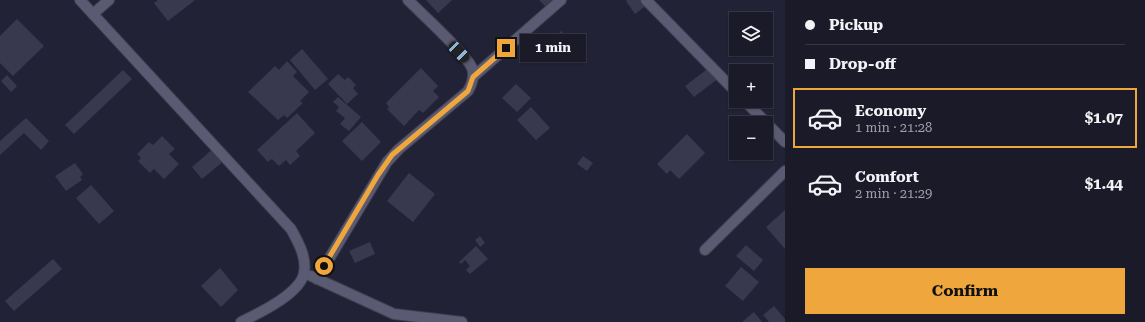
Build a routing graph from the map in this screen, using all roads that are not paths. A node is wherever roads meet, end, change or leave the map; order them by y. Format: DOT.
graph roads {
  1 [pos="80,0"];
  2 [pos="109,0"];
  3 [pos="408,0"];
  4 [pos="561,0"];
  5 [pos="646,0"];
  6 [pos="93,14"];
  7 [pos="473,77"];
  8 [pos="729,85"];
  9 [pos="752,108"];
  10 [pos="785,142"];
  11 [pos="785,171"];
  12 [pos="706,250"];
  13 [pos="304,274"];
  14 [pos="317,279"];
  15 [pos="396,318"];
  16 [pos="241,322"];
  17 [pos="462,322"];
  1 -- 6 [label="street"];
  2 -- 6 [label="street"];
  3 -- 7 [label="street"];
  4 -- 7 [label="street"];
  5 -- 8 [label="street"];
  6 -- 13 [label="street"];
  7 -- 14 [label="street"];
  9 -- 10 [label="street"];
  11 -- 12 [label="street"];
  13 -- 14 [label="street"];
  13 -- 16 [label="street"];
  14 -- 15 [label="street"];
  15 -- 17 [label="street"];
}
